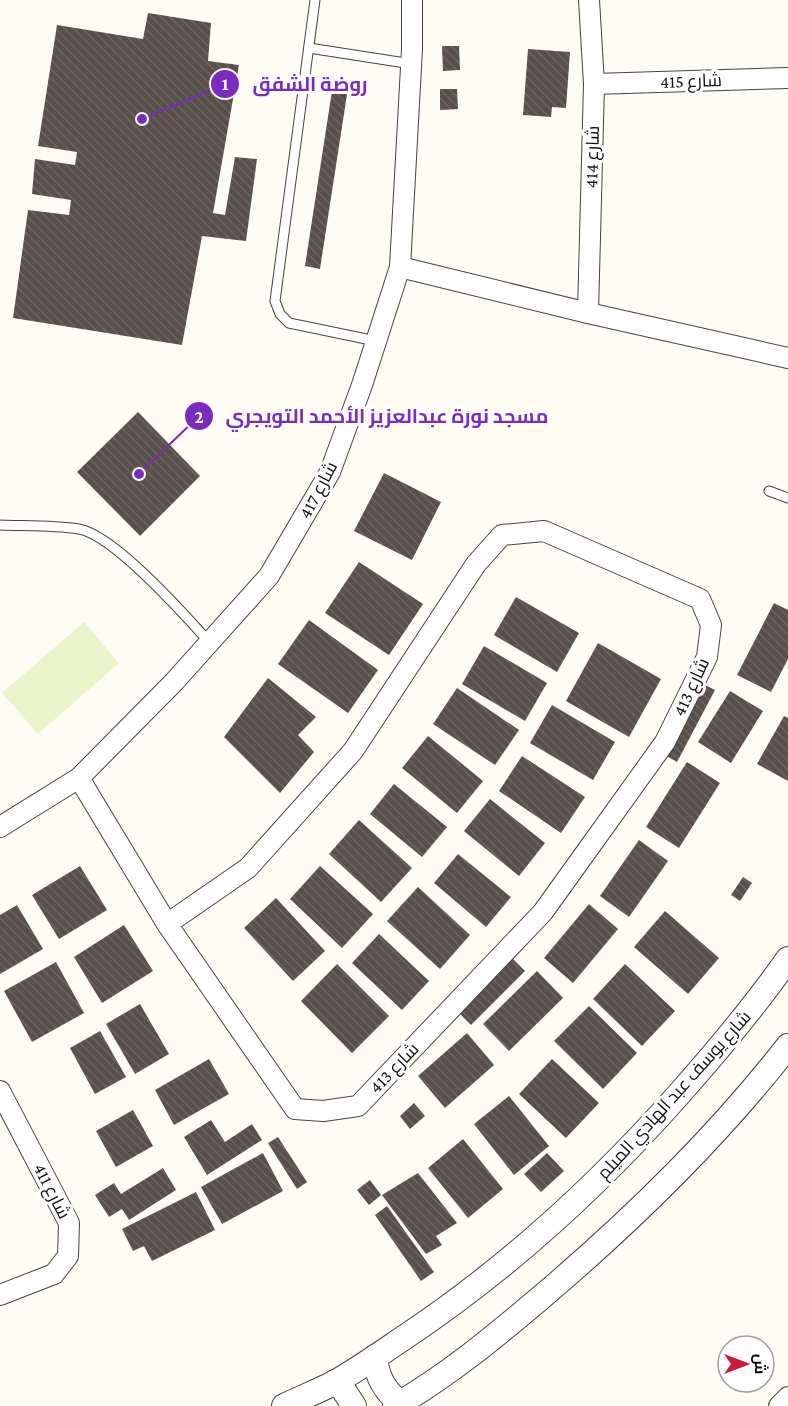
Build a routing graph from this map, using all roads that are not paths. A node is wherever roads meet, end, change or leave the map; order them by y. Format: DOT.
graph roads {
  1 [pos="315,0"];
  2 [pos="412,0"];
  3 [pos="589,0"];
  4 [pos="309,48"];
  5 [pos="412,64"];
  6 [pos="788,78"];
  7 [pos="594,84"];
  8 [pos="400,267"];
  9 [pos="588,313"];
  10 [pos="376,341"];
  11 [pos="788,358"];
  12 [pos="770,491"];
  13 [pos="788,498"];
  14 [pos="0,525"];
  15 [pos="210,643"];
  16 [pos="79,778"];
  17 [pos="0,827"];
  18 [pos="167,924"];
  19 [pos="788,959"];
  20 [pos="788,1046"];
  21 [pos="0,1091"];
  22 [pos="0,1295"];
  23 [pos="375,1357"];
  24 [pos="335,1382"];
  25 [pos="788,1397"];
  26 [pos="398,1405"];
  27 [pos="284,1406"];
  28 [pos="354,1406"];
  29 [pos="779,1406"];
  1 -- 4 [label="lane"];
  2 -- 5 [label="street, شارع 417"];
  3 -- 7 [label="street, شارع 414"];
  4 -- 5 [label="lane"];
  4 -- 10 [label="lane"];
  5 -- 8 [label="street, شارع 417"];
  6 -- 7 [label="street, شارع 415"];
  7 -- 9 [label="street, شارع 414"];
  8 -- 9 [label="street"];
  8 -- 10 [label="street, شارع 417"];
  9 -- 11 [label="street"];
  10 -- 15 [label="street, شارع 417"];
  12 -- 13 [label="lane"];
  14 -- 15 [label="lane"];
  15 -- 16 [label="street, شارع 417"];
  16 -- 17 [label="street, شارع 417"];
  16 -- 18 [label="street, شارع 413"];
  18 -- 18 [label="street, شارع 413"];
  19 -- 23 [label="street, شارع يوسف عبد الهادي الميلم"];
  20 -- 26 [label="street"];
  21 -- 22 [label="street, شارع 411"];
  23 -- 24 [label="street, شارع يوسف عبد الهادي الميلم"];
  23 -- 26 [label="street"];
  24 -- 27 [label="street, شارع يوسف عبد الهادي الميلم"];
  24 -- 28 [label="street"];
  25 -- 29 [label="street"];
}
